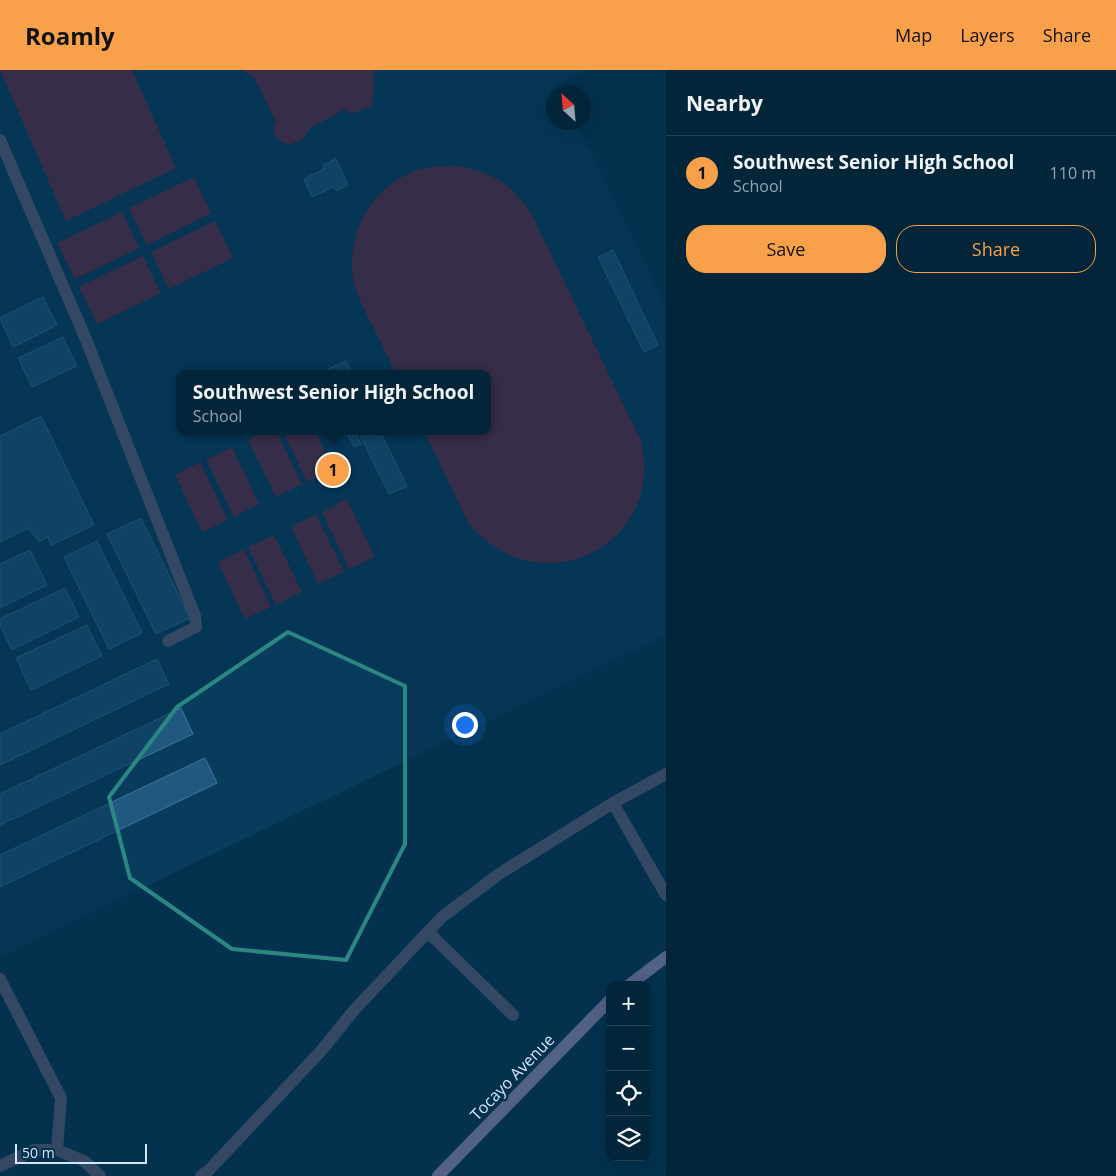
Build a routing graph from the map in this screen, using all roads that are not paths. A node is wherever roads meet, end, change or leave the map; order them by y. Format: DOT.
graph roads {
  1 [pos="0,140"];
  2 [pos="168,641"];
  3 [pos="666,774"];
  4 [pos="613,803"];
  5 [pos="666,895"];
  6 [pos="428,932"];
  7 [pos="666,957"];
  8 [pos="0,979"];
  9 [pos="634,981"];
  10 [pos="606,1004"];
  11 [pos="513,1016"];
  12 [pos="57,1150"];
  13 [pos="0,1166"];
  14 [pos="100,1176"];
  15 [pos="201,1176"];
  16 [pos="438,1176"];
  1 -- 2 [label="lane"];
  3 -- 4 [label="lane"];
  4 -- 5 [label="lane"];
  4 -- 6 [label="lane"];
  6 -- 11 [label="lane"];
  6 -- 15 [label="lane"];
  7 -- 9 [label="main road"];
  8 -- 12 [label="lane"];
  10 -- 16 [label="main road, Tocayo Avenue"];
  12 -- 13 [label="lane"];
  12 -- 14 [label="lane"];
}
